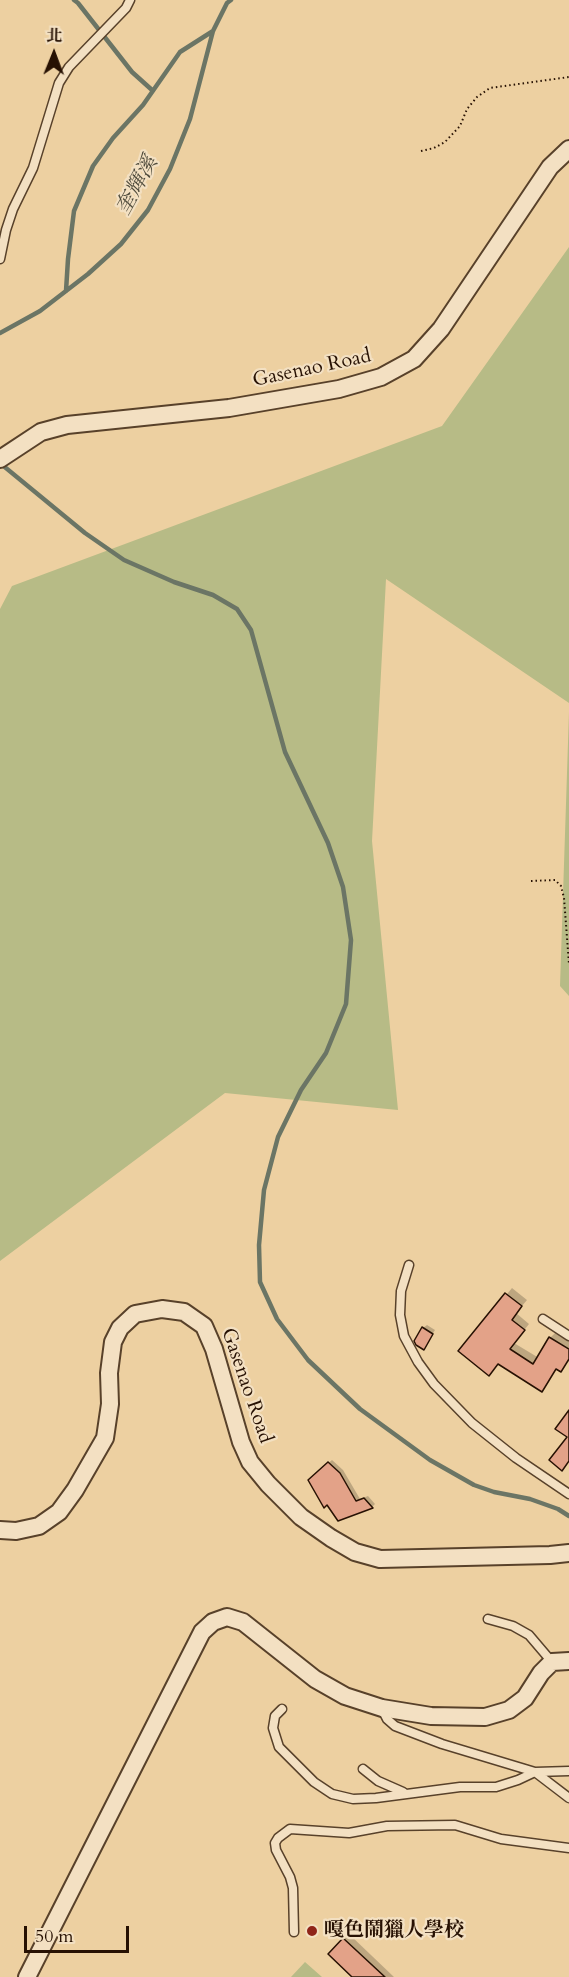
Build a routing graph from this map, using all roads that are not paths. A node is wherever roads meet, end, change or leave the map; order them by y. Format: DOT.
graph roads {
  1 [pos="130,0"];
  2 [pos="569,149"];
  3 [pos="0,259"];
  4 [pos="0,459"];
  5 [pos="409,1265"];
  6 [pos="543,1319"];
  7 [pos="569,1336"];
  8 [pos="569,1494"];
  9 [pos="0,1530"];
  10 [pos="569,1553"];
  11 [pos="488,1618"];
  12 [pos="561,1662"];
  13 [pos="382,1708"];
  14 [pos="282,1709"];
  15 [pos="363,1769"];
  16 [pos="535,1772"];
  17 [pos="569,1772"];
  18 [pos="406,1793"];
  19 [pos="569,1798"];
  20 [pos="569,1848"];
  21 [pos="294,1932"];
  22 [pos="27,1977"];
  1 -- 3 [label="lane"];
  2 -- 4 [label="street, Gasenao Road"];
  5 -- 8 [label="lane"];
  6 -- 7 [label="lane"];
  9 -- 10 [label="street, Gasenao Road"];
  11 -- 12 [label="lane"];
  12 -- 13 [label="street"];
  13 -- 16 [label="lane"];
  13 -- 22 [label="street"];
  14 -- 18 [label="lane"];
  15 -- 18 [label="lane"];
  16 -- 17 [label="lane"];
  16 -- 18 [label="lane"];
  16 -- 19 [label="lane"];
  20 -- 21 [label="lane"];
}
